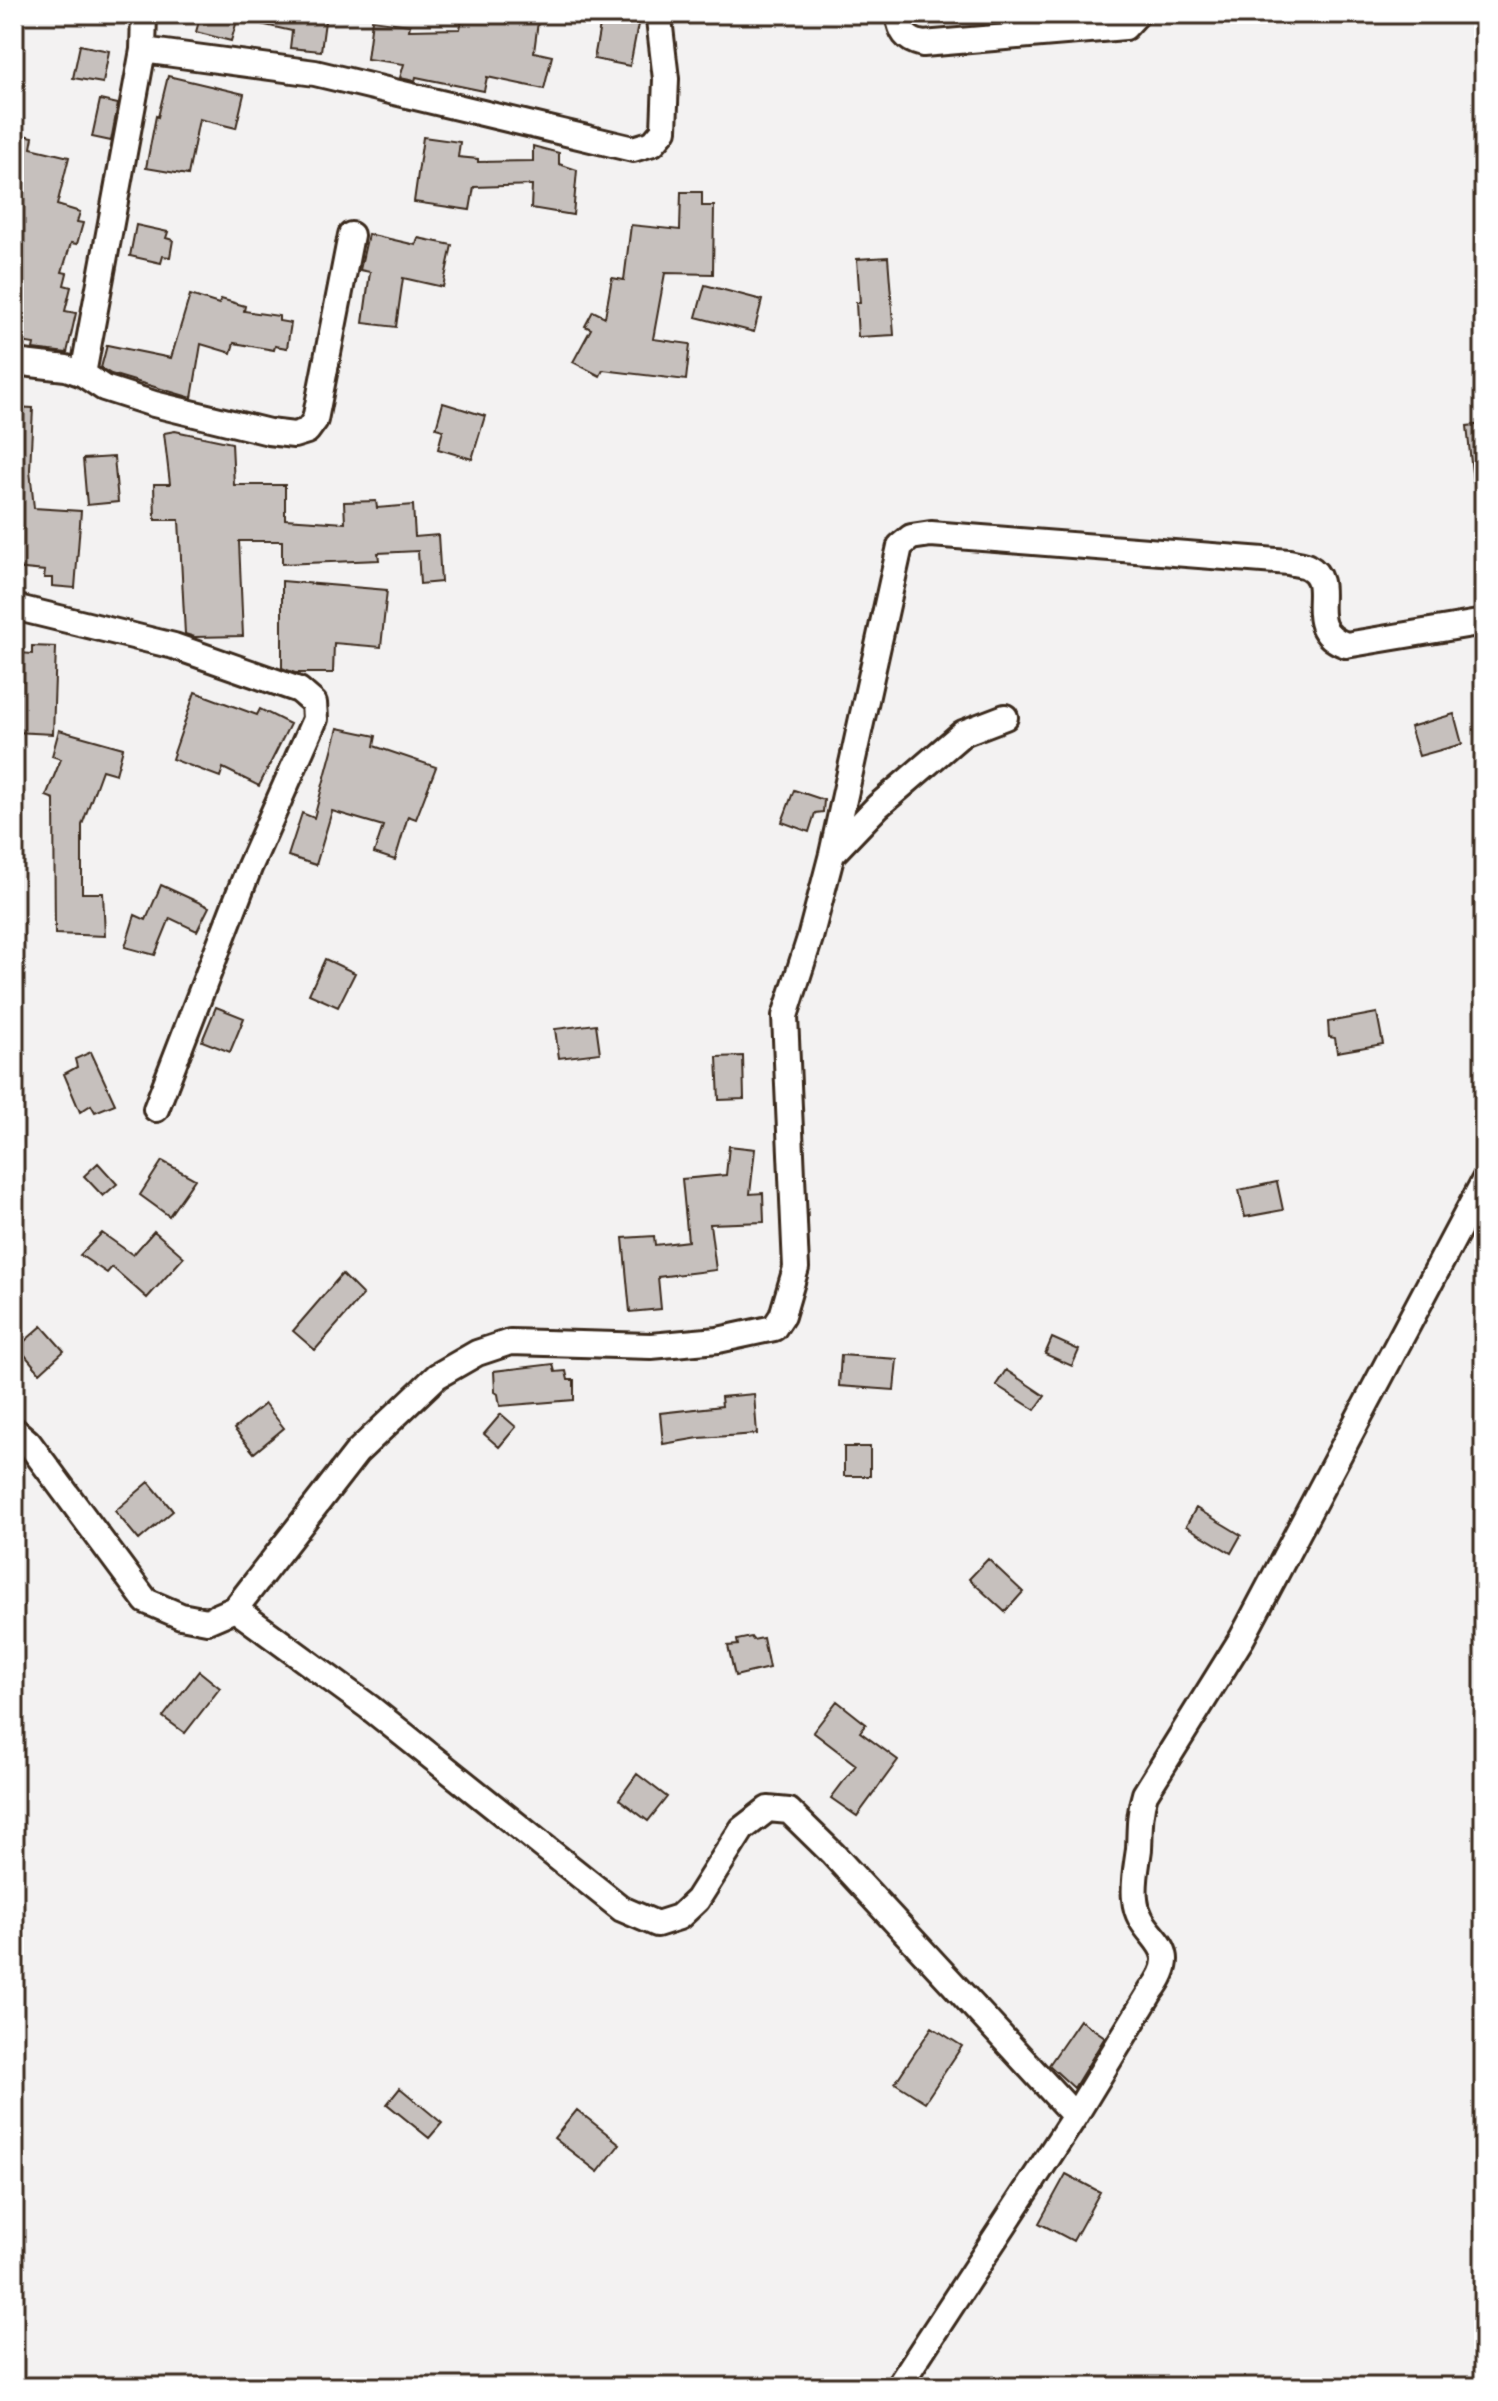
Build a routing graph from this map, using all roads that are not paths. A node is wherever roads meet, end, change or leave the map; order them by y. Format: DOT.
graph roads {
  1 [pos="144,14"];
  2 [pos="656,14"];
  3 [pos="898,14"];
  4 [pos="1137,14"];
  5 [pos="143,50"];
  6 [pos="351,235"];
  7 [pos="14,362"];
  8 [pos="83,374"];
  9 [pos="14,607"];
  10 [pos="1484,622"];
  11 [pos="1005,717"];
  12 [pos="832,854"];
  13 [pos="156,1109"];
  14 [pos="1480,1195"];
  15 [pos="14,1430"];
  16 [pos="235,1609"];
  17 [pos="1075,2116"];
  18 [pos="898,2387"];
  1 -- 5 [label="street"];
  2 -- 5 [label="street"];
  3 -- 4 [label="street"];
  5 -- 8 [label="street"];
  6 -- 8 [label="street"];
  7 -- 8 [label="street"];
  9 -- 13 [label="street"];
  10 -- 12 [label="street"];
  11 -- 12 [label="street"];
  12 -- 16 [label="street"];
  14 -- 17 [label="street"];
  15 -- 16 [label="street"];
  16 -- 17 [label="street"];
  17 -- 18 [label="street"];
}
